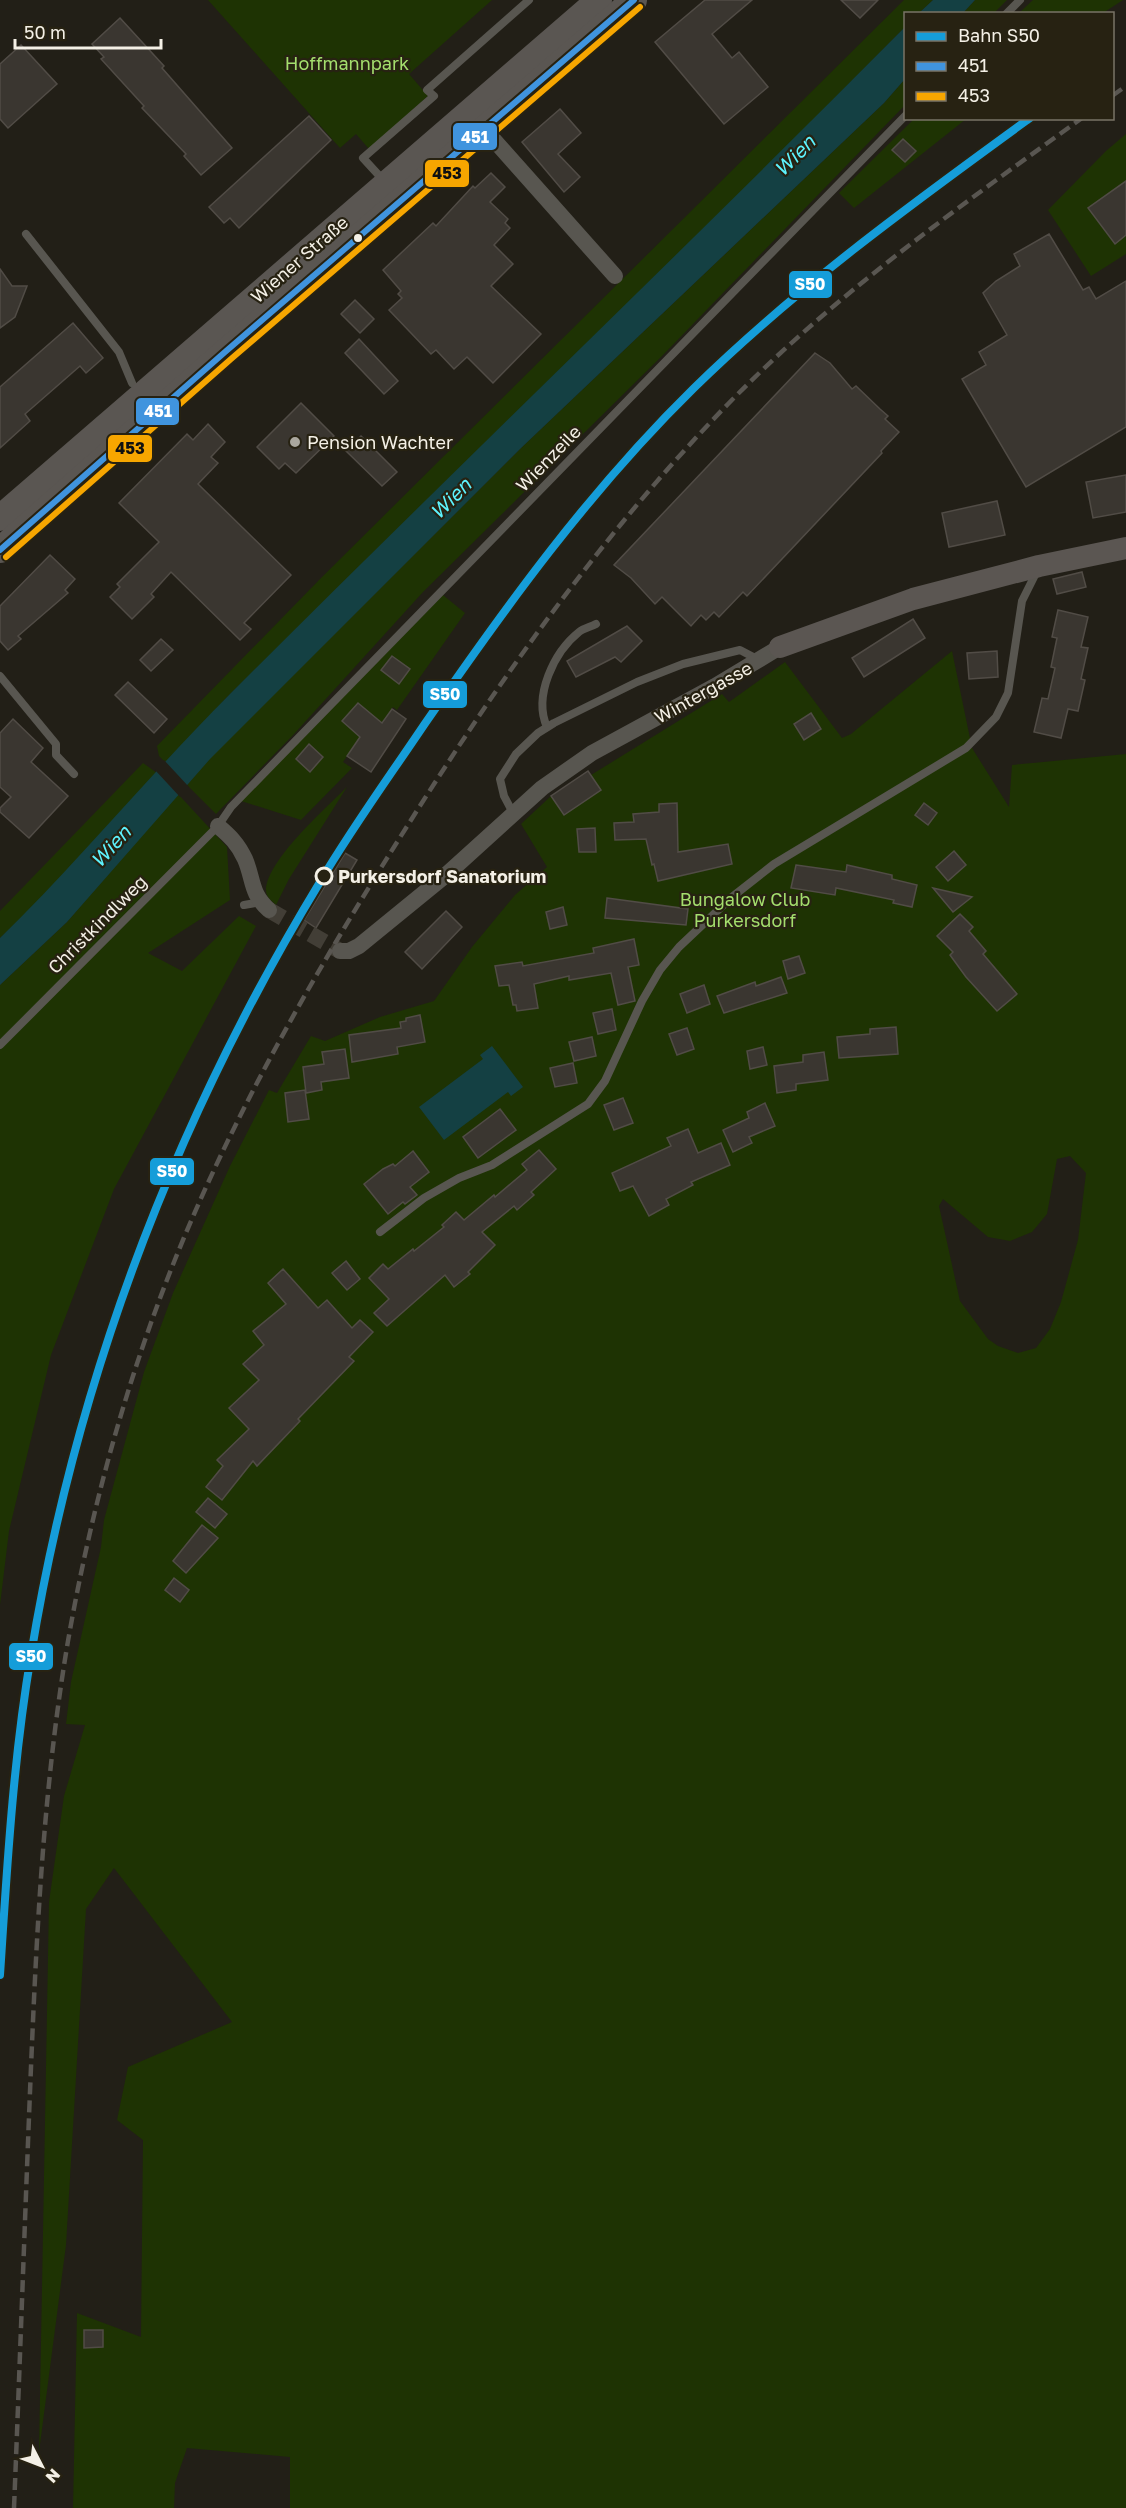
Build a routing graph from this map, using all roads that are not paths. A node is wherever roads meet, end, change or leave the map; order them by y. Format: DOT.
graph roads {
  1 [pos="529,0"];
  2 [pos="599,0"];
  3 [pos="634,0"];
  4 [pos="1020,0"];
  5 [pos="1008,12"];
  6 [pos="904,117"];
  7 [pos="477,120"];
  8 [pos="394,192"];
  9 [pos="26,234"];
  10 [pos="615,276"];
  11 [pos="132,383"];
  12 [pos="0,518"];
  13 [pos="1126,548"];
  14 [pos="0,550"];
  15 [pos="1039,566"];
  16 [pos="596,624"];
  17 [pos="780,647"];
  18 [pos="760,660"];
  19 [pos="0,676"];
  20 [pos="547,727"];
  21 [pos="74,774"];
  22 [pos="513,813"];
  23 [pos="218,826"];
  24 [pos="258,906"];
  25 [pos="340,951"];
  26 [pos="0,1045"];
  27 [pos="380,1233"];
  1 -- 8 [label="lane"];
  2 -- 7 [label="main road, Wiener Straße"];
  3 -- 7 [label="main road, Wiener Straße"];
  4 -- 5 [label="lane"];
  6 -- 23 [label="lane, Wienzeile"];
  7 -- 8 [label="main road, Wiener Straße"];
  7 -- 10 [label="street"];
  8 -- 12 [label="main road, Wiener Straße"];
  8 -- 14 [label="main road, Wiener Straße"];
  9 -- 11 [label="lane"];
  13 -- 15 [label="street, Wintergasse"];
  15 -- 17 [label="street, Wintergasse"];
  15 -- 27 [label="lane"];
  16 -- 20 [label="lane"];
  17 -- 18 [label="street, Wintergasse"];
  18 -- 20 [label="lane"];
  18 -- 22 [label="street, Wintergasse"];
  19 -- 21 [label="lane"];
  20 -- 22 [label="lane"];
  22 -- 25 [label="street, Wintergasse"];
  23 -- 24 [label="street"];
  23 -- 26 [label="lane, Christkindlweg"];
}
